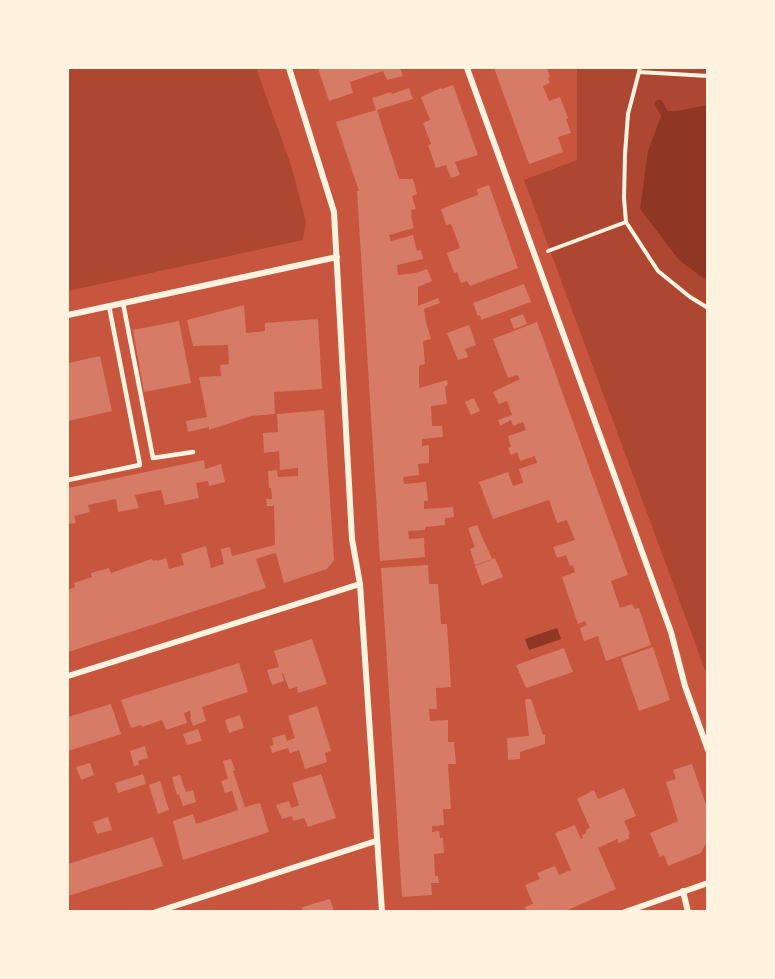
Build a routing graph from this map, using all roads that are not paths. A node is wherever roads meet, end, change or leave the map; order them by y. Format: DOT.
graph roads {
  1 [pos="289,68"];
  2 [pos="467,68"];
  3 [pos="337,256"];
  4 [pos="123,303"];
  5 [pos="109,306"];
  6 [pos="68,315"];
  7 [pos="194,452"];
  8 [pos="68,480"];
  9 [pos="360,584"];
  10 [pos="68,676"];
  11 [pos="708,750"];
  12 [pos="376,841"];
  13 [pos="708,883"];
  14 [pos="683,891"];
  15 [pos="156,912"];
  16 [pos="382,912"];
  17 [pos="625,912"];
  18 [pos="688,912"];
  1 -- 3 [label="street"];
  2 -- 11 [label="street"];
  3 -- 4 [label="street"];
  3 -- 9 [label="street"];
  4 -- 5 [label="street"];
  4 -- 7 [label="lane"];
  5 -- 6 [label="street"];
  5 -- 8 [label="lane"];
  9 -- 10 [label="street"];
  9 -- 12 [label="street"];
  12 -- 15 [label="street"];
  12 -- 16 [label="street"];
  13 -- 14 [label="street"];
  14 -- 17 [label="street"];
  14 -- 18 [label="street"];
}
